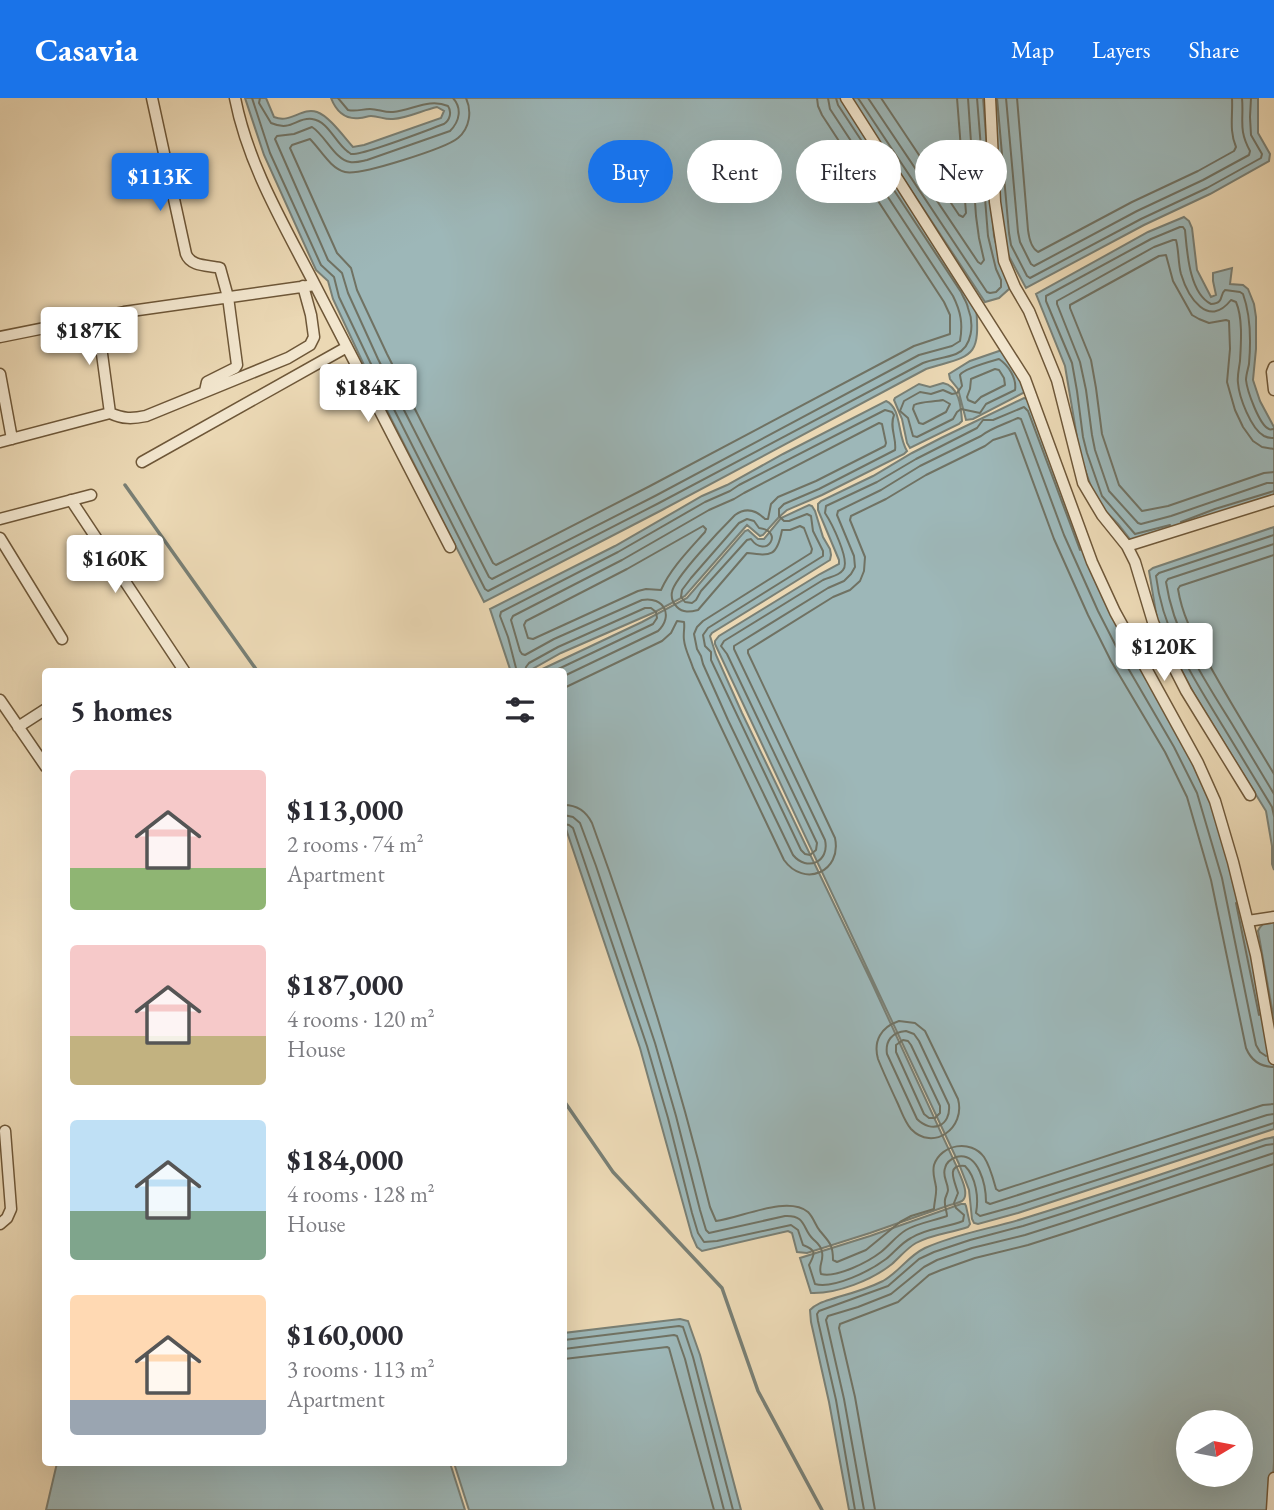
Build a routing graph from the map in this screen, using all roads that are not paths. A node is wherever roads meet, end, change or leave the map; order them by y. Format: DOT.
graph roads {
  1 [pos="152,98"];
  2 [pos="235,98"];
  3 [pos="846,98"];
  4 [pos="990,98"];
  5 [pos="315,285"];
  6 [pos="303,286"];
  7 [pos="228,297"];
  8 [pos="97,317"];
  9 [pos="0,337"];
  10 [pos="347,347"];
  11 [pos="1274,367"];
  12 [pos="0,374"];
  13 [pos="1274,390"];
  14 [pos="205,391"];
  15 [pos="110,413"];
  16 [pos="6,440"];
  17 [pos="142,462"];
  18 [pos="91,495"];
  19 [pos="71,500"];
  20 [pos="1274,500"];
  21 [pos="0,519"];
  22 [pos="0,538"];
  23 [pos="450,547"];
  24 [pos="1127,547"];
  25 [pos="62,639"];
  26 [pos="183,668"];
  27 [pos="0,700"];
  28 [pos="42,712"];
  29 [pos="18,727"];
  30 [pos="42,761"];
  31 [pos="1250,794"];
  32 [pos="1274,917"];
  33 [pos="1248,921"];
  34 [pos="1274,1059"];
  35 [pos="5,1131"];
  36 [pos="0,1224"];
  37 [pos="1274,1478"];
  38 [pos="1272,1510"];
  1 -- 7 [label="street"];
  2 -- 5 [label="street"];
  3 -- 33 [label="street"];
  4 -- 24 [label="street"];
  5 -- 6 [label="street"];
  5 -- 10 [label="street"];
  6 -- 7 [label="street"];
  6 -- 14 [label="street"];
  7 -- 8 [label="street"];
  7 -- 14 [label="street"];
  8 -- 9 [label="street"];
  8 -- 15 [label="street"];
  10 -- 17 [label="street"];
  10 -- 23 [label="street"];
  11 -- 13 [label="street"];
  12 -- 16 [label="street"];
  14 -- 15 [label="street"];
  15 -- 16 [label="street"];
  18 -- 19 [label="street"];
  19 -- 21 [label="street"];
  19 -- 26 [label="street"];
  20 -- 24 [label="street"];
  22 -- 25 [label="street"];
  24 -- 31 [label="street"];
  27 -- 29 [label="street"];
  28 -- 29 [label="street"];
  29 -- 30 [label="street"];
  32 -- 33 [label="street"];
  33 -- 34 [label="street"];
  35 -- 36 [label="street"];
  37 -- 38 [label="street"];
}
